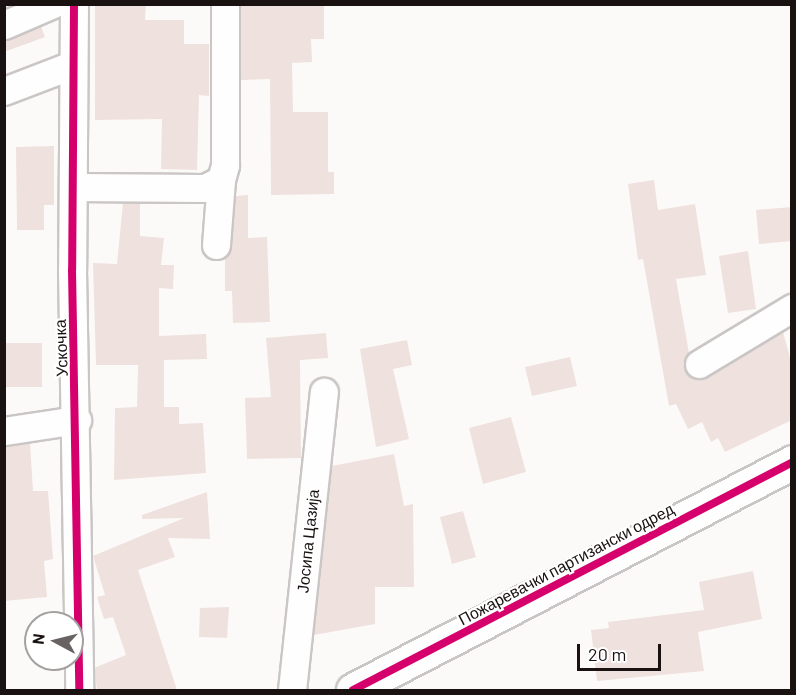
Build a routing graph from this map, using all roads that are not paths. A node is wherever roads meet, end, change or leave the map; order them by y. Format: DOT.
graph roads {
  1 [pos="53,4"];
  2 [pos="74,4"];
  3 [pos="225,4"];
  4 [pos="4,25"];
  5 [pos="72,65"];
  6 [pos="4,91"];
  7 [pos="221,180"];
  8 [pos="74,187"];
  9 [pos="216,245"];
  10 [pos="792,308"];
  11 [pos="699,364"];
  12 [pos="324,392"];
  13 [pos="77,420"];
  14 [pos="4,431"];
  15 [pos="792,462"];
  16 [pos="79,690"];
  17 [pos="292,690"];
  18 [pos="353,690"];
  1 -- 4 [label="street"];
  2 -- 5 [label="street, Ускочка"];
  3 -- 7 [label="street"];
  5 -- 6 [label="street"];
  5 -- 8 [label="street, Ускочка"];
  7 -- 8 [label="street"];
  7 -- 9 [label="street"];
  8 -- 13 [label="street, Ускочка"];
  10 -- 11 [label="street"];
  12 -- 17 [label="street, Јосипа Цазија"];
  13 -- 14 [label="street"];
  13 -- 16 [label="street, Ускочка"];
  15 -- 18 [label="street, Пожаревачки партизански одред"];
}
